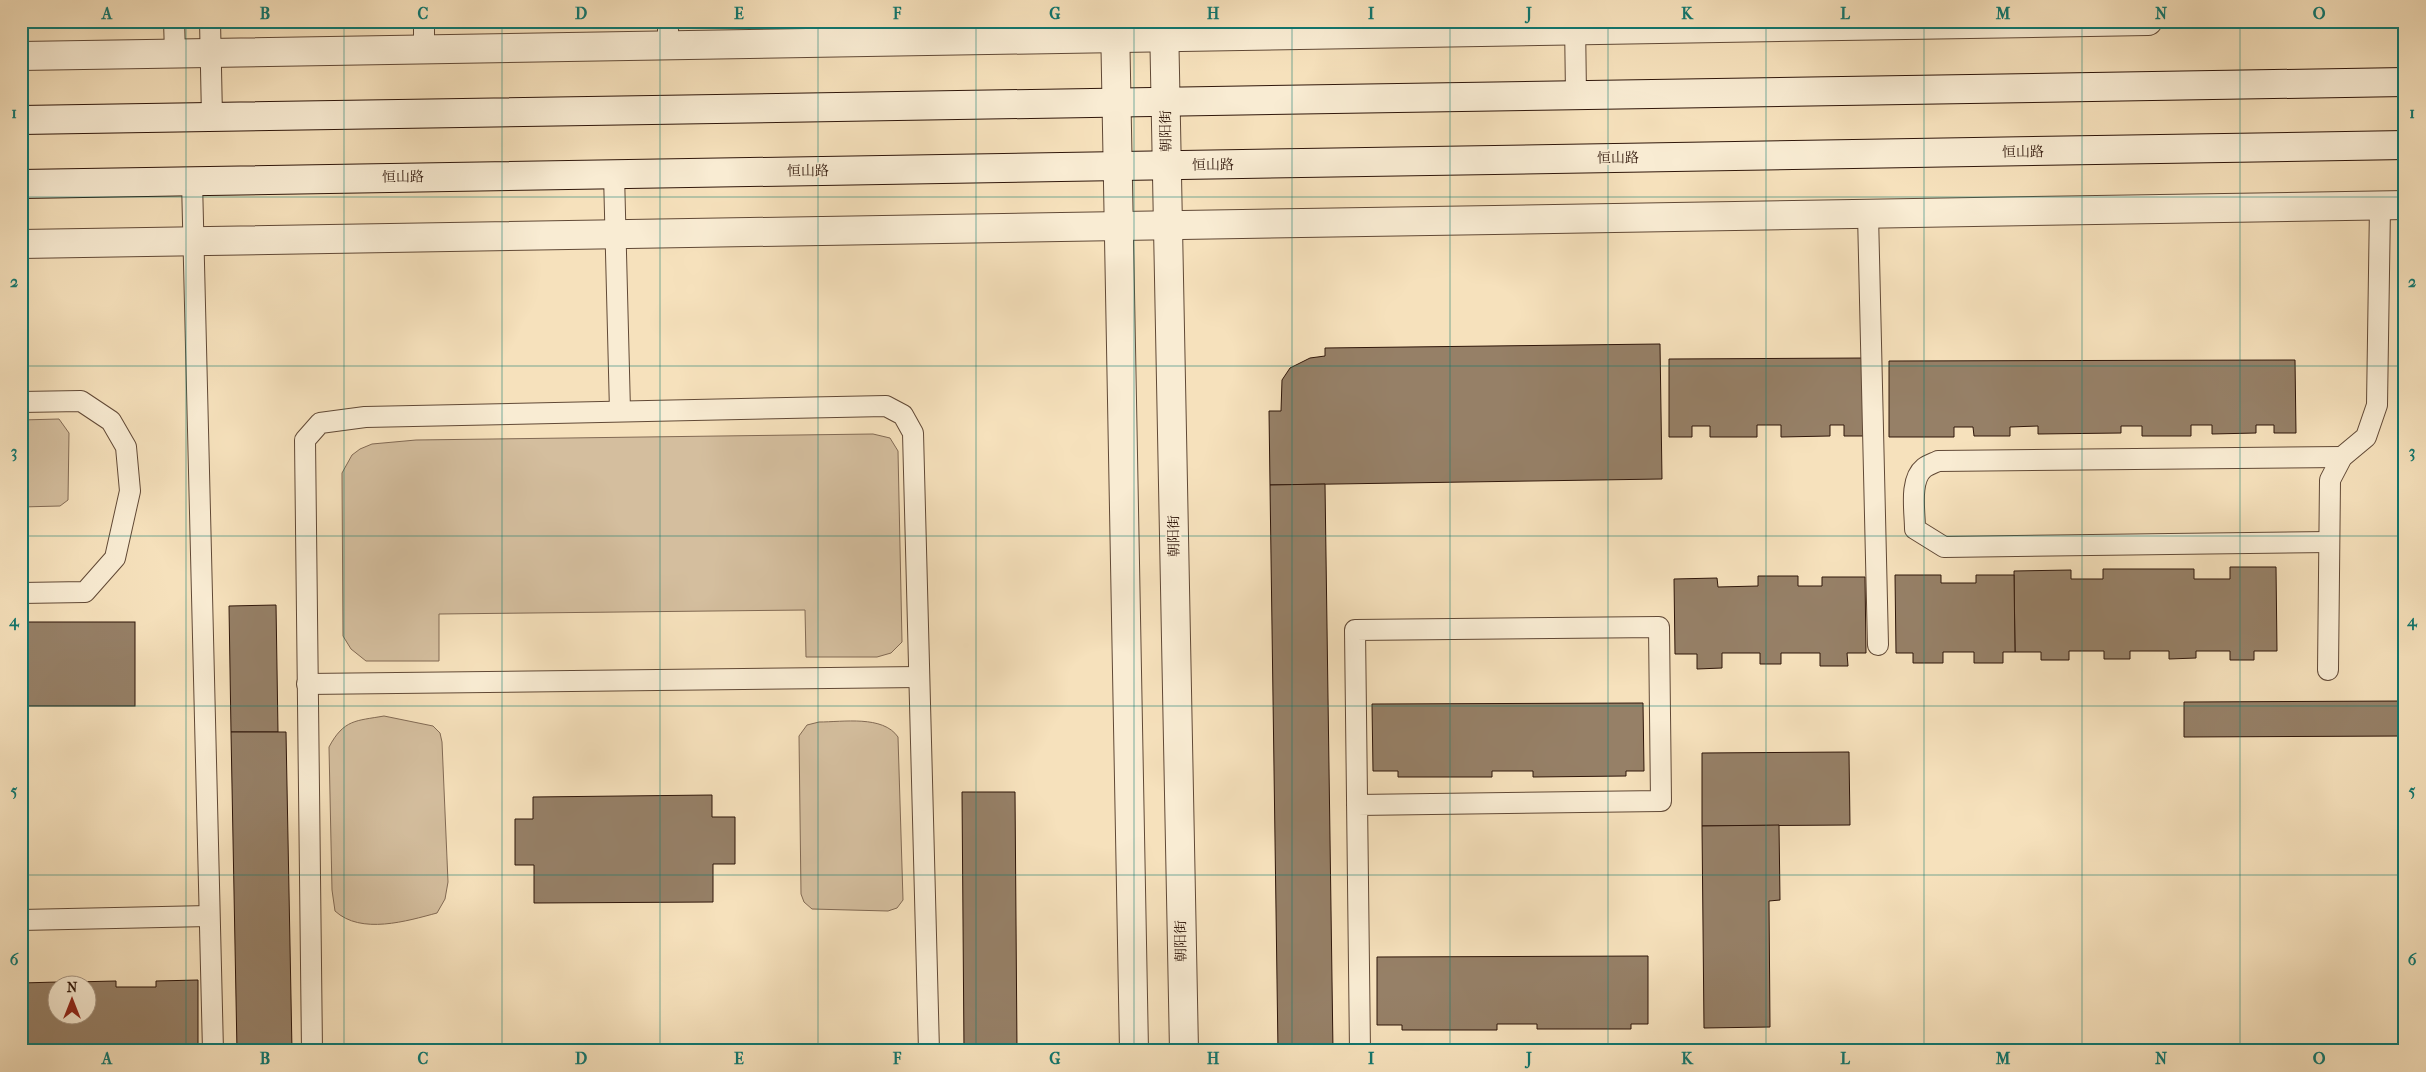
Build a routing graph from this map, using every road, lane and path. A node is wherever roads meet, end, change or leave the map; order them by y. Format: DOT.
graph roads {
  1 [pos="174,21"];
  2 [pos="210,21"];
  3 [pos="424,21"];
  4 [pos="2148,21"];
  5 [pos="1575,26"];
  6 [pos="1164,29"];
  7 [pos="1115,30"];
  8 [pos="668,33"];
  9 [pos="424,49"];
  10 [pos="210,52"];
  11 [pos="175,53"];
  12 [pos="21,56"];
  13 [pos="2405,82"];
  14 [pos="1576,95"];
  15 [pos="1116,102"];
  16 [pos="1166,102"];
  17 [pos="212,117"];
  18 [pos="21,120"];
  19 [pos="2405,145"];
  20 [pos="1118,166"];
  21 [pos="1167,166"];
  22 [pos="614,174"];
  23 [pos="192,181"];
  24 [pos="21,184"];
  25 [pos="2392,206"];
  26 [pos="1868,214"];
  27 [pos="1168,225"];
  28 [pos="1119,226"];
  29 [pos="616,234"];
  30 [pos="193,240"];
  31 [pos="21,244"];
  32 [pos="21,402"];
  33 [pos="620,411"];
  34 [pos="2342,456"];
  35 [pos="2329,542"];
  36 [pos="21,593"];
  37 [pos="1878,645"];
  38 [pos="2328,670"];
  39 [pos="920,677"];
  40 [pos="308,684"];
  41 [pos="1357,805"];
  42 [pos="209,916"];
  43 [pos="21,920"];
  44 [pos="213,1051"];
  45 [pos="312,1051"];
  46 [pos="929,1051"];
  47 [pos="1134,1051"];
  48 [pos="1184,1051"];
  49 [pos="1360,1051"];
  1 -- 11 [label="lane"];
  2 -- 10 [label="lane"];
  3 -- 9 [label="lane"];
  4 -- 5 [label="street"];
  5 -- 6 [label="street"];
  5 -- 14 [label="lane"];
  6 -- 7 [label="street"];
  6 -- 16 [label="street, 朝阳街"];
  7 -- 8 [label="street"];
  7 -- 15 [label="street"];
  8 -- 9 [label="street"];
  9 -- 10 [label="street"];
  10 -- 11 [label="street"];
  10 -- 17 [label="lane"];
  11 -- 12 [label="street"];
  13 -- 14 [label="street"];
  14 -- 16 [label="street"];
  15 -- 16 [label="street"];
  15 -- 17 [label="street"];
  15 -- 20 [label="street"];
  16 -- 21 [label="street, 朝阳街"];
  17 -- 18 [label="street"];
  19 -- 21 [label="street, 恒山路"];
  20 -- 21 [label="street, 恒山路"];
  20 -- 22 [label="street, 恒山路"];
  20 -- 28 [label="street"];
  21 -- 27 [label="street, 朝阳街"];
  22 -- 23 [label="street, 恒山路"];
  22 -- 29 [label="lane"];
  23 -- 24 [label="street, 恒山路"];
  23 -- 30 [label="lane"];
  25 -- 26 [label="street"];
  25 -- 34 [label="lane"];
  26 -- 27 [label="street"];
  26 -- 37 [label="lane"];
  27 -- 28 [label="street"];
  27 -- 48 [label="street, 朝阳街"];
  28 -- 29 [label="street"];
  28 -- 47 [label="street"];
  29 -- 30 [label="street"];
  29 -- 33 [label="lane"];
  30 -- 31 [label="street"];
  30 -- 42 [label="lane"];
  32 -- 36 [label="lane"];
  33 -- 39 [label="lane"];
  33 -- 40 [label="lane"];
  34 -- 35 [label="lane"];
  34 -- 35 [label="lane"];
  35 -- 38 [label="lane"];
  39 -- 40 [label="lane"];
  39 -- 46 [label="lane"];
  40 -- 45 [label="lane"];
  41 -- 41 [label="lane"];
  41 -- 49 [label="lane"];
  42 -- 43 [label="lane"];
  42 -- 44 [label="lane"];
}
